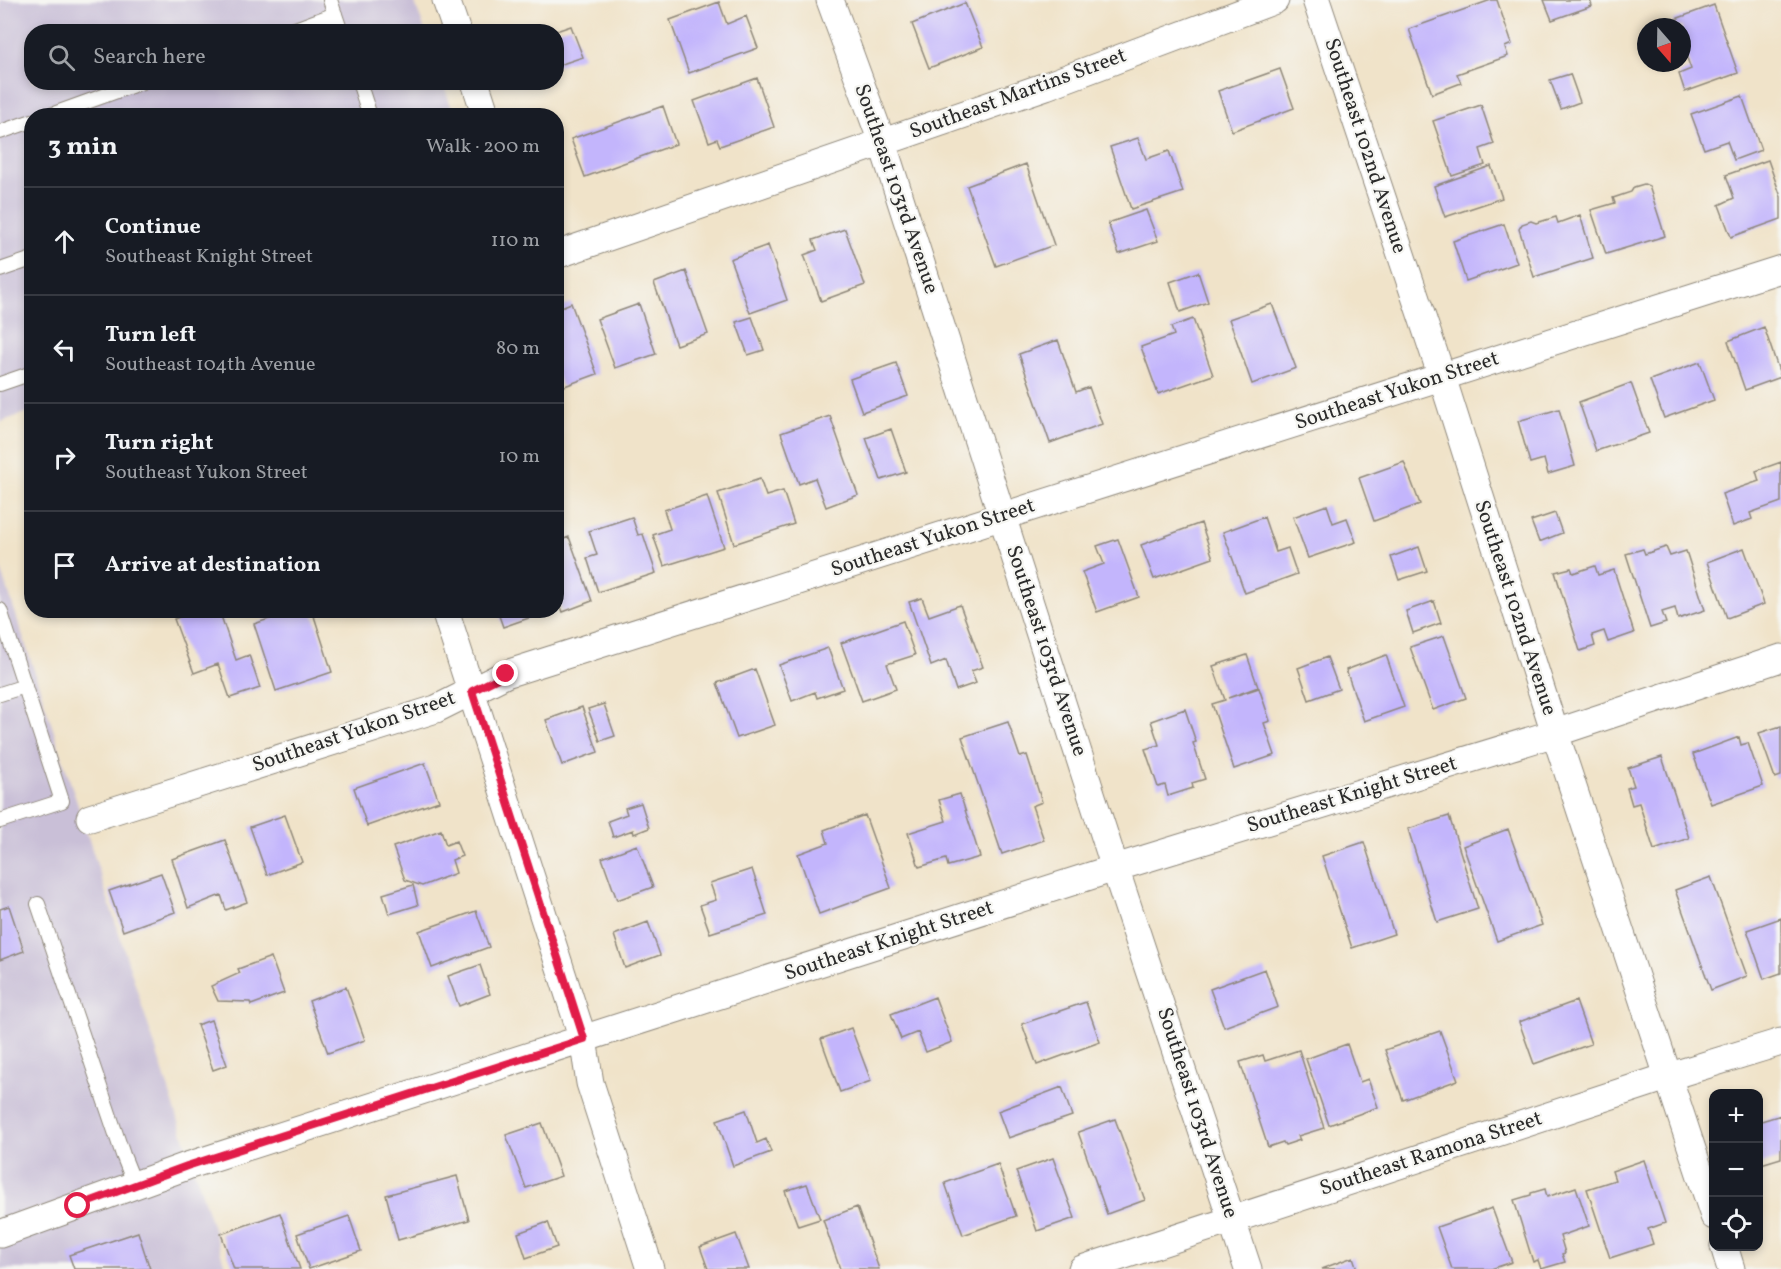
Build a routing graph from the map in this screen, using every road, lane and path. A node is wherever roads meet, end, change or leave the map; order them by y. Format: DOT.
graph roads {
  1 [pos="330,0"];
  2 [pos="446,0"];
  3 [pos="830,0"];
  4 [pos="1275,0"];
  5 [pos="1316,0"];
  6 [pos="335,14"];
  7 [pos="308,24"];
  8 [pos="338,24"];
  9 [pos="454,24"];
  10 [pos="120,90"];
  11 [pos="362,90"];
  12 [pos="478,90"];
  13 [pos="70,108"];
  14 [pos="367,108"];
  15 [pos="483,108"];
  16 [pos="24,124"];
  17 [pos="0,132"];
  18 [pos="882,142"];
  19 [pos="564,252"];
  20 [pos="24,262"];
  21 [pos="1781,269"];
  22 [pos="0,270"];
  23 [pos="24,376"];
  24 [pos="1442,376"];
  25 [pos="0,384"];
  26 [pos="1003,516"];
  27 [pos="0,610"];
  28 [pos="448,618"];
  29 [pos="1781,658"];
  30 [pos="25,686"];
  31 [pos="472,691"];
  32 [pos="0,694"];
  33 [pos="1555,733"];
  34 [pos="90,818"];
  35 [pos="0,821"];
  36 [pos="1115,868"];
  37 [pos="38,904"];
  38 [pos="584,1039"];
  39 [pos="1781,1042"];
  40 [pos="1667,1077"];
  41 [pos="135,1185"];
  42 [pos="1709,1204"];
  43 [pos="1232,1219"];
  44 [pos="0,1234"];
  45 [pos="1726,1251"];
  46 [pos="650,1269"];
  47 [pos="1082,1269"];
  48 [pos="1248,1269"];
  49 [pos="1731,1269"];
  1 -- 6 [label="lane"];
  2 -- 9 [label="street"];
  3 -- 18 [label="street, Southeast 103rd Avenue"];
  4 -- 18 [label="street, Southeast Martins Street"];
  5 -- 24 [label="street, Southeast 102nd Avenue"];
  6 -- 7 [label="lane"];
  6 -- 8 [label="lane"];
  10 -- 13 [label="lane"];
  11 -- 14 [label="lane"];
  12 -- 15 [label="street"];
  16 -- 17 [label="lane"];
  18 -- 19 [label="street, Southeast Martins Street"];
  18 -- 26 [label="street, Southeast 103rd Avenue"];
  20 -- 22 [label="lane"];
  21 -- 24 [label="street, Southeast Yukon Street"];
  23 -- 25 [label="lane"];
  24 -- 26 [label="street, Southeast Yukon Street"];
  24 -- 33 [label="street, Southeast 102nd Avenue"];
  26 -- 31 [label="street, Southeast Yukon Street"];
  26 -- 36 [label="street, Southeast 103rd Avenue"];
  27 -- 30 [label="lane"];
  28 -- 31 [label="street"];
  29 -- 33 [label="street, Southeast Knight Street"];
  30 -- 32 [label="lane"];
  30 -- 35 [label="lane"];
  31 -- 34 [label="street, Southeast Yukon Street"];
  31 -- 38 [label="street"];
  33 -- 36 [label="street, Southeast Knight Street"];
  33 -- 40 [label="street, Southeast 102nd Avenue"];
  36 -- 38 [label="street, Southeast Knight Street"];
  36 -- 43 [label="street, Southeast 103rd Avenue"];
  37 -- 41 [label="lane"];
  38 -- 41 [label="street, Southeast Knight Street"];
  38 -- 46 [label="street"];
  39 -- 40 [label="street, Southeast Ramona Street"];
  40 -- 42 [label="street, Southeast 102nd Avenue"];
  40 -- 43 [label="street, Southeast Ramona Street"];
  41 -- 44 [label="street, Southeast Knight Street"];
  43 -- 47 [label="street, Southeast Ramona Street"];
  43 -- 48 [label="street, Southeast 103rd Avenue"];
  45 -- 49 [label="street"];
}
